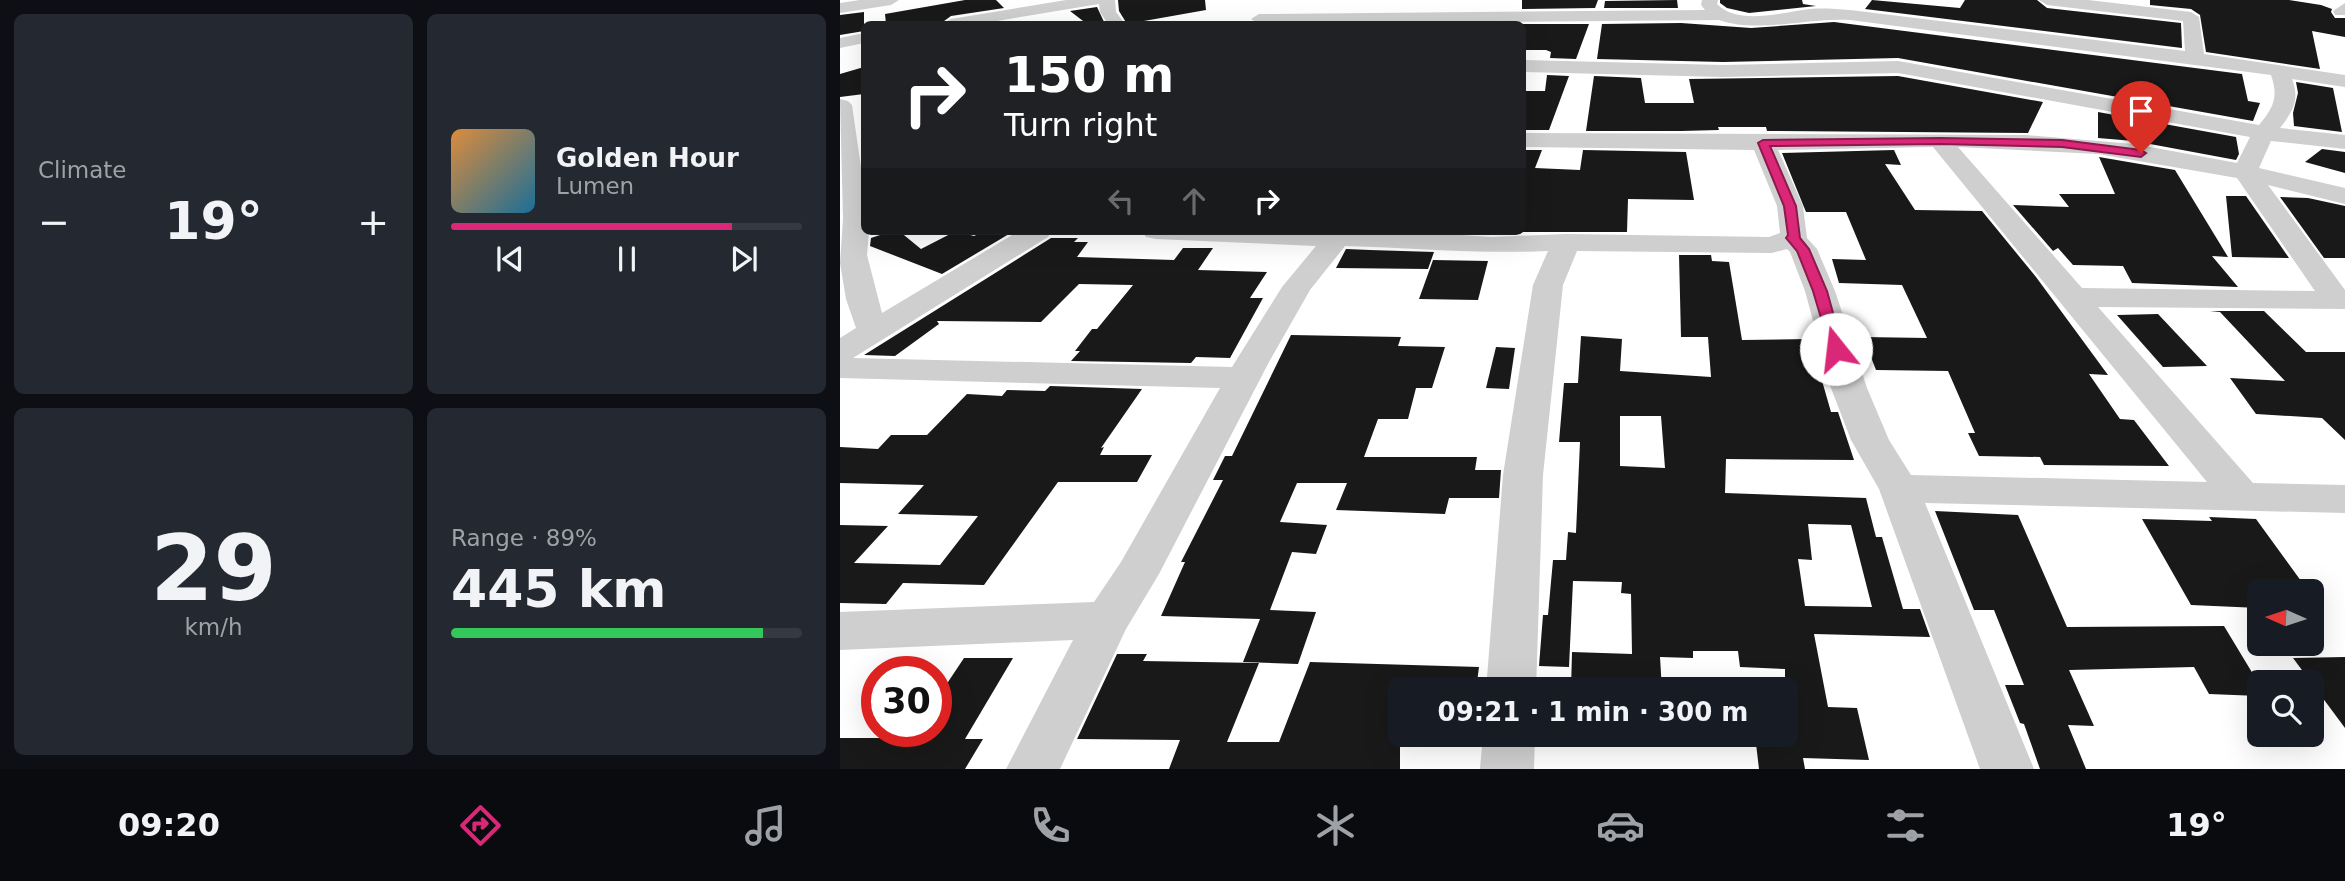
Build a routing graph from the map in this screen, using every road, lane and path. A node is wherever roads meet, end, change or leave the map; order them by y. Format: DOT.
graph roads {
  1 [pos="891,0"];
  2 [pos="1095,0"];
  3 [pos="1107,0"];
  4 [pos="1279,0"];
  5 [pos="1424,0"];
  6 [pos="2047,0"];
  7 [pos="1715,7"];
  8 [pos="840,8"];
  9 [pos="1569,8"];
  10 [pos="2193,8"];
  11 [pos="1415,18"];
  12 [pos="969,21"];
  13 [pos="1114,21"];
  14 [pos="1257,21"];
  15 [pos="1296,21"];
  16 [pos="1977,32"];
  17 [pos="861,39"];
  18 [pos="840,43"];
  19 [pos="2196,58"];
  20 [pos="1959,62"];
  21 [pos="1526,66"];
  22 [pos="2278,72"];
  23 [pos="2345,81"];
  24 [pos="861,102"];
  25 [pos="840,105"];
  26 [pos="2264,133"];
  27 [pos="1526,140"];
  28 [pos="1940,141"];
  29 [pos="2345,142"];
  30 [pos="1763,143"];
  31 [pos="2245,171"];
  32 [pos="2345,196"];
  33 [pos="1031,235"];
  34 [pos="1259,235"];
  35 [pos="1337,238"];
  36 [pos="1792,238"];
  37 [pos="1566,242"];
  38 [pos="2070,297"];
  39 [pos="2341,300"];
  40 [pos="873,331"];
  41 [pos="840,352"];
  42 [pos="840,369"];
  43 [pos="1244,378"];
  44 [pos="1899,489"];
  45 [pos="2242,497"];
  46 [pos="2345,499"];
  47 [pos="1107,620"];
  48 [pos="840,631"];
  49 [pos="1512,677"];
  50 [pos="1508,747"];
  51 [pos="1033,769"];
  52 [pos="1507,769"];
  53 [pos="2007,769"];
  1 -- 8 [label="street"];
  2 -- 12 [label="street"];
  3 -- 13 [label="street"];
  4 -- 14 [label="street"];
  5 -- 11 [label="street"];
  6 -- 10 [label="street"];
  7 -- 9 [label="street"];
  7 -- 16 [label="street"];
  9 -- 11 [label="street"];
  10 -- 19 [label="street"];
  11 -- 15 [label="street"];
  16 -- 19 [label="street"];
  16 -- 20 [label="street"];
  17 -- 18 [label="street"];
  19 -- 22 [label="street"];
  20 -- 21 [label="street"];
  20 -- 26 [label="street"];
  22 -- 23 [label="street"];
  22 -- 26 [label="street"];
  24 -- 25 [label="street"];
  25 -- 40 [label="street"];
  26 -- 29 [label="street"];
  26 -- 31 [label="street"];
  27 -- 30 [label="street"];
  28 -- 30 [label="street"];
  28 -- 31 [label="street"];
  28 -- 38 [label="street"];
  30 -- 36 [label="street"];
  31 -- 32 [label="street"];
  31 -- 39 [label="street"];
  33 -- 40 [label="street"];
  34 -- 35 [label="street"];
  35 -- 37 [label="street"];
  35 -- 43 [label="street"];
  36 -- 37 [label="street"];
  36 -- 44 [label="street"];
  37 -- 49 [label="street"];
  38 -- 39 [label="street"];
  38 -- 45 [label="street"];
  40 -- 41 [label="street"];
  42 -- 43 [label="street"];
  43 -- 47 [label="street"];
  44 -- 45 [label="street"];
  44 -- 53 [label="street"];
  45 -- 46 [label="street"];
  47 -- 48 [label="street"];
  47 -- 51 [label="street"];
  50 -- 52 [label="street"];
}
